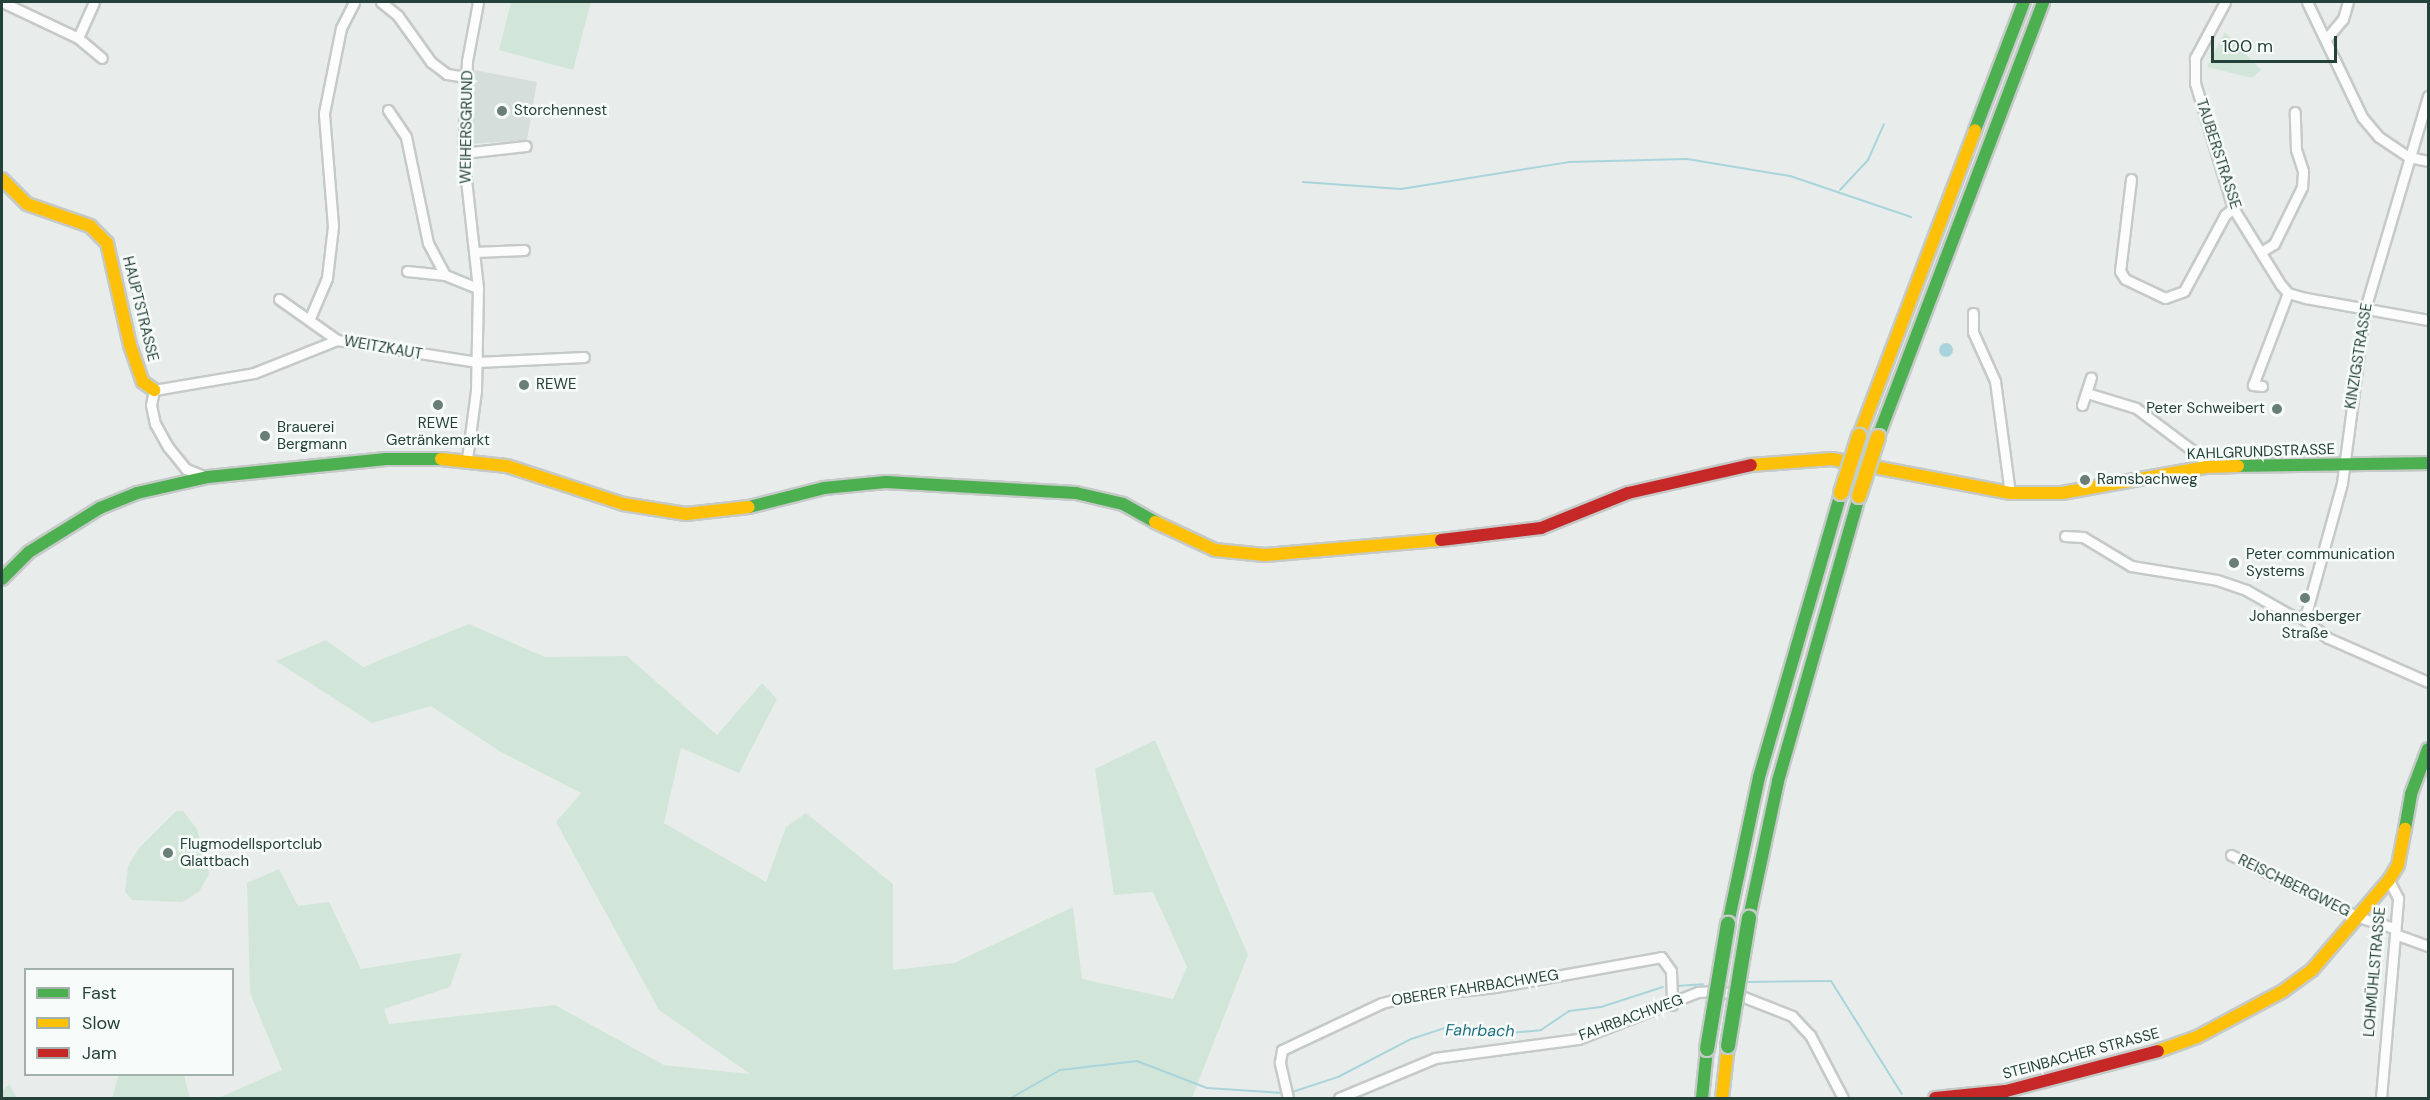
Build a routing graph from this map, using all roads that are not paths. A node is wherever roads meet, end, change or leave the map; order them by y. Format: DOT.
graph roads {
  1 [pos="2,2"];
  2 [pos="94,2"];
  3 [pos="354,2"];
  4 [pos="381,2"];
  5 [pos="478,2"];
  6 [pos="2024,2"];
  7 [pos="2043,2"];
  8 [pos="2225,2"];
  9 [pos="2307,2"];
  10 [pos="2348,2"];
  11 [pos="78,38"];
  12 [pos="2326,39"];
  13 [pos="102,57"];
  14 [pos="466,77"];
  15 [pos="2428,96"];
  16 [pos="388,110"];
  17 [pos="2295,112"];
  18 [pos="526,146"];
  19 [pos="464,153"];
  20 [pos="2409,157"];
  21 [pos="2428,161"];
  22 [pos="2,179"];
  23 [pos="2131,179"];
  24 [pos="2233,208"];
  25 [pos="524,250"];
  26 [pos="474,252"];
  27 [pos="2261,252"];
  28 [pos="407,271"];
  29 [pos="445,275"];
  30 [pos="478,288"];
  31 [pos="2288,293"];
  32 [pos="279,299"];
  33 [pos="2365,309"];
  34 [pos="1973,313"];
  35 [pos="310,318"];
  36 [pos="2428,320"];
  37 [pos="337,340"];
  38 [pos="584,357"];
  39 [pos="477,362"];
  40 [pos="2091,377"];
  41 [pos="2241,385"];
  42 [pos="154,390"];
  43 [pos="2087,393"];
  44 [pos="2082,405"];
  45 [pos="468,459"];
  46 [pos="2428,463"];
  47 [pos="2345,465"];
  48 [pos="2205,467"];
  49 [pos="208,477"];
  50 [pos="2010,493"];
  51 [pos="2065,536"];
  52 [pos="2,579"];
  53 [pos="2301,617"];
  54 [pos="2428,682"];
  55 [pos="2428,749"];
  56 [pos="2230,855"];
  57 [pos="2389,880"];
  58 [pos="2358,917"];
  59 [pos="2395,931"];
  60 [pos="2428,946"];
  61 [pos="1672,1005"];
  62 [pos="1288,1098"];
  63 [pos="1339,1098"];
  64 [pos="1702,1098"];
  65 [pos="1722,1098"];
  66 [pos="1843,1098"];
  67 [pos="1935,1098"];
  68 [pos="2381,1098"];
  1 -- 11 [label="street"];
  2 -- 11 [label="street"];
  3 -- 35 [label="street"];
  4 -- 14 [label="street"];
  5 -- 14 [label="street, WEIHERSGRUND"];
  6 -- 64 [label="main road, bridge"];
  7 -- 65 [label="main road, bridge"];
  8 -- 24 [label="street, TAUBERSTRASSE"];
  9 -- 12 [label="street"];
  10 -- 12 [label="street"];
  11 -- 13 [label="street"];
  12 -- 20 [label="street"];
  14 -- 19 [label="street, WEIHERSGRUND"];
  15 -- 20 [label="street, KINZIGSTRASSE"];
  16 -- 29 [label="street"];
  17 -- 27 [label="street"];
  18 -- 19 [label="street"];
  19 -- 26 [label="street, WEIHERSGRUND"];
  20 -- 21 [label="street"];
  20 -- 33 [label="street, KINZIGSTRASSE"];
  22 -- 42 [label="main road, HAUPTSTRASSE"];
  23 -- 24 [label="street"];
  24 -- 27 [label="street, TAUBERSTRASSE"];
  25 -- 26 [label="street"];
  26 -- 30 [label="street, WEIHERSGRUND"];
  27 -- 31 [label="street, TAUBERSTRASSE"];
  28 -- 29 [label="street"];
  29 -- 30 [label="street"];
  30 -- 39 [label="street, WEIHERSGRUND"];
  31 -- 33 [label="street"];
  31 -- 41 [label="street"];
  32 -- 35 [label="street"];
  33 -- 36 [label="street"];
  33 -- 47 [label="street, KINZIGSTRASSE"];
  34 -- 50 [label="street"];
  35 -- 37 [label="street"];
  37 -- 39 [label="street, WEITZKAUT"];
  37 -- 42 [label="street, WEITZKAUT"];
  38 -- 39 [label="street, WEITZKAUT"];
  39 -- 45 [label="street, WEIHERSGRUND"];
  40 -- 43 [label="street"];
  42 -- 49 [label="street"];
  43 -- 44 [label="street"];
  43 -- 48 [label="street"];
  45 -- 49 [label="main road, KAHLGRUNDSTRASSE"];
  45 -- 50 [label="main road, KAHLGRUNDSTRASSE"];
  46 -- 47 [label="main road, KAHLGRUNDSTRASSE"];
  47 -- 48 [label="main road, KAHLGRUNDSTRASSE"];
  47 -- 53 [label="street, KINZIGSTRASSE"];
  48 -- 50 [label="main road, KAHLGRUNDSTRASSE"];
  49 -- 52 [label="main road, KAHLGRUNDSTRASSE"];
  51 -- 53 [label="street"];
  53 -- 54 [label="street"];
  55 -- 57 [label="main road"];
  56 -- 58 [label="street, REISCHBERGWEG"];
  57 -- 58 [label="main road, STEINBACHER STRASSE"];
  57 -- 59 [label="street, LOHMÜHLSTRASSE"];
  58 -- 59 [label="street, REISCHBERGWEG"];
  58 -- 67 [label="main road, STEINBACHER STRASSE"];
  59 -- 60 [label="street, REISCHBERGWEG"];
  59 -- 68 [label="street, LOHMÜHLSTRASSE"];
  61 -- 62 [label="street, OBERER FAHRBACHWEG"];
  61 -- 63 [label="street, FAHRBACHWEG"];
  61 -- 66 [label="street, FAHRBACHWEG"];
}
